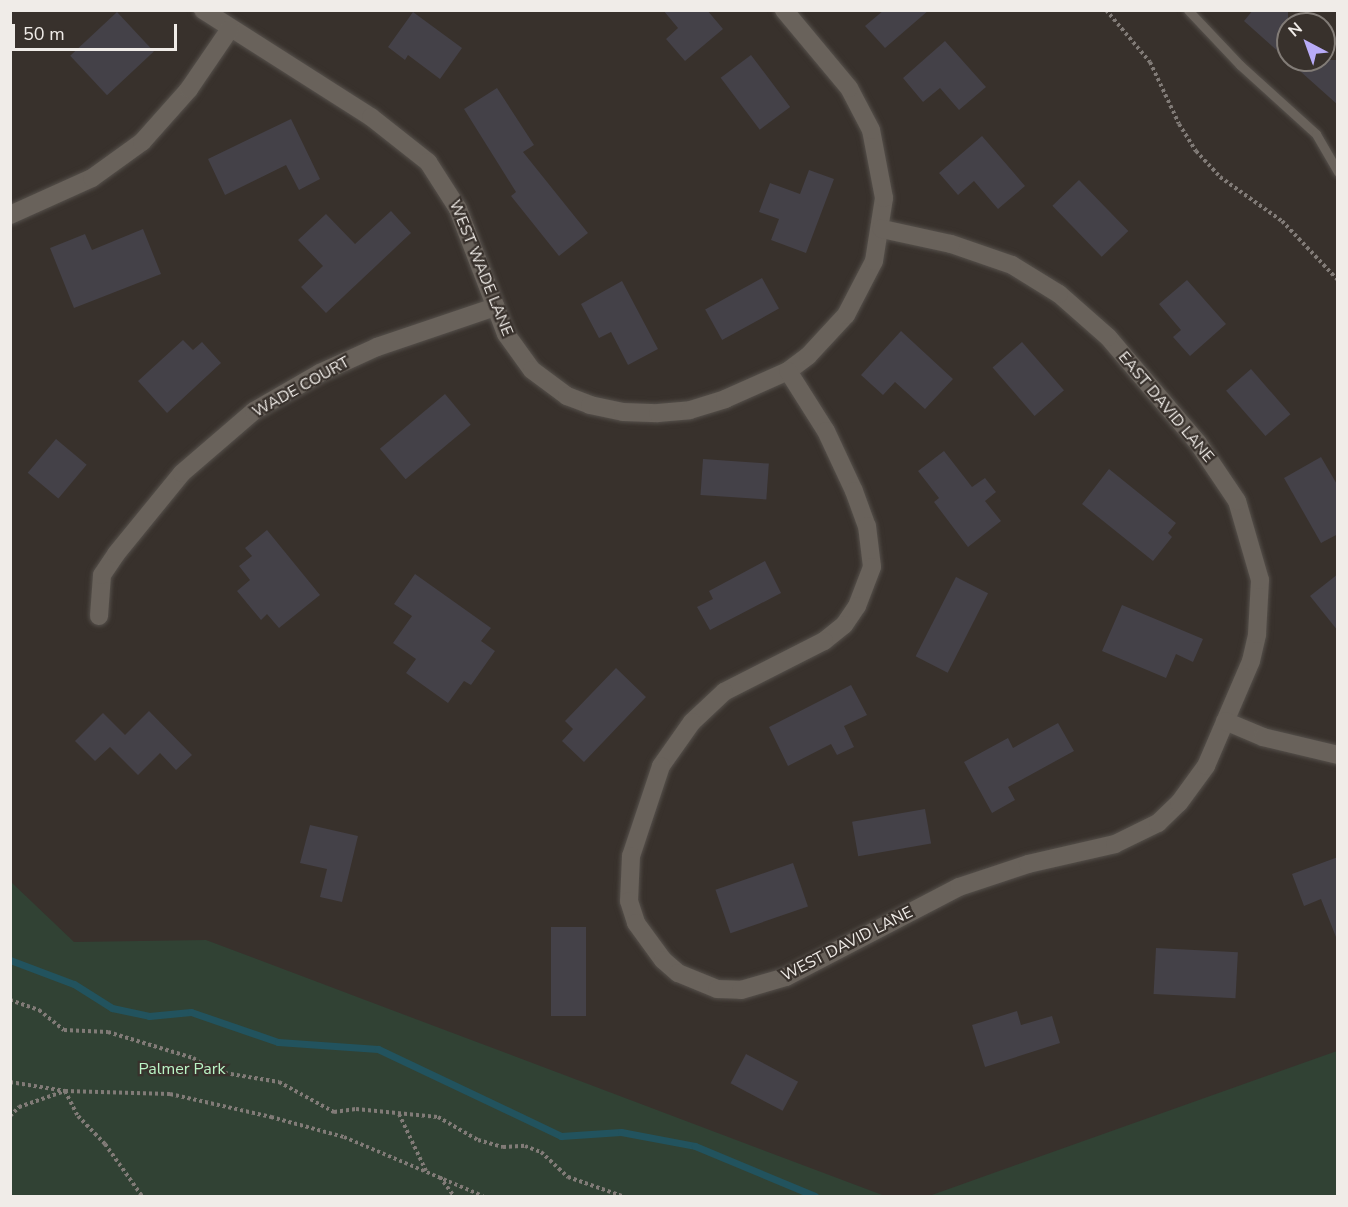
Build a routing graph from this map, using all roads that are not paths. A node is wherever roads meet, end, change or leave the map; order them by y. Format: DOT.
graph roads {
  1 [pos="203,10"];
  2 [pos="784,10"];
  3 [pos="1188,10"];
  4 [pos="230,29"];
  5 [pos="1338,172"];
  6 [pos="10,215"];
  7 [pos="882,228"];
  8 [pos="495,307"];
  9 [pos="788,371"];
  10 [pos="99,616"];
  11 [pos="1225,721"];
  12 [pos="1338,755"];
  1 -- 4 [label="street, WEST WADE LANE"];
  2 -- 7 [label="street, WEST WADE LANE"];
  3 -- 5 [label="lane"];
  4 -- 6 [label="street"];
  4 -- 8 [label="street, WEST WADE LANE"];
  7 -- 9 [label="street, WEST WADE LANE"];
  7 -- 11 [label="street, EAST DAVID LANE"];
  8 -- 9 [label="street, WEST WADE LANE"];
  8 -- 10 [label="street, WADE COURT"];
  9 -- 11 [label="street, WEST DAVID LANE"];
  11 -- 12 [label="street"];
}
